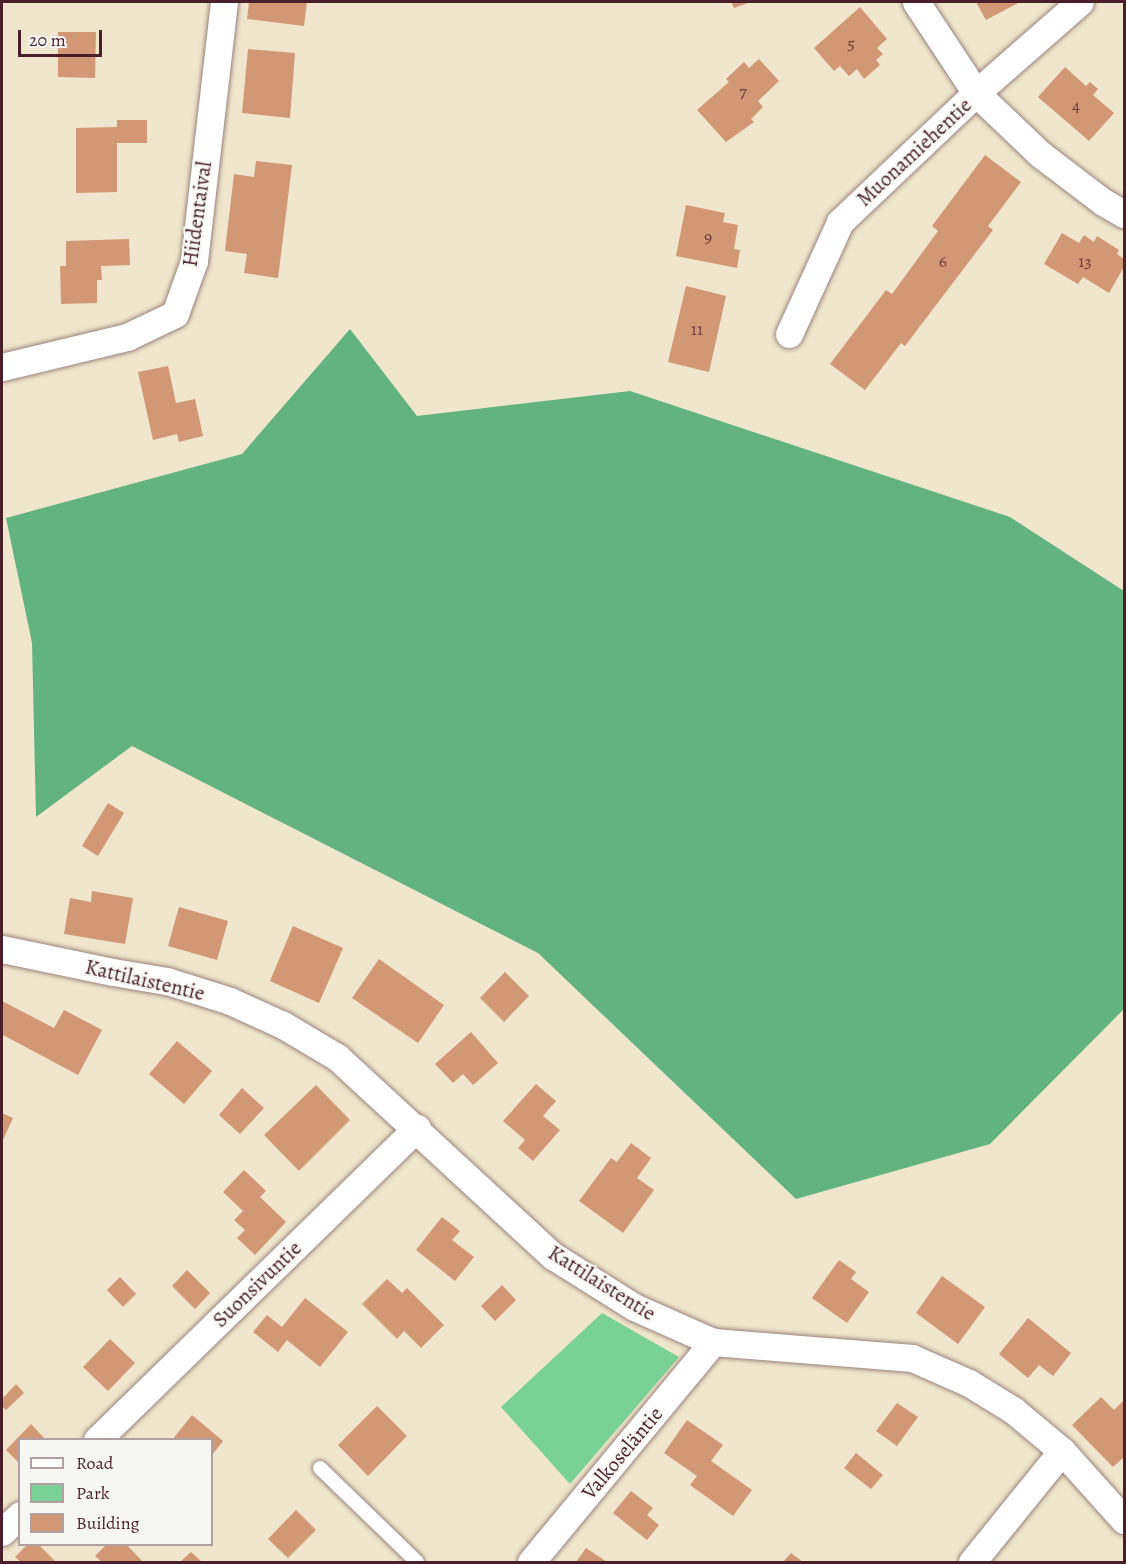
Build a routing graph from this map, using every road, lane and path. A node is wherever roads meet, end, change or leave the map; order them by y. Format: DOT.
graph roads {
  1 [pos="224,2"];
  2 [pos="916,2"];
  3 [pos="1080,2"];
  4 [pos="976,93"];
  5 [pos="1125,214"];
  6 [pos="789,334"];
  7 [pos="2,367"];
  8 [pos="2,949"];
  9 [pos="417,1128"];
  10 [pos="712,1342"];
  11 [pos="99,1438"];
  12 [pos="1062,1451"];
  13 [pos="320,1468"];
  14 [pos="18,1517"];
  15 [pos="1125,1520"];
  16 [pos="2,1532"];
  17 [pos="417,1563"];
  18 [pos="531,1563"];
  19 [pos="972,1563"];
  1 -- 7 [label="street, Hiidentaival"];
  2 -- 4 [label="street"];
  3 -- 4 [label="street, Muonamiehentie"];
  4 -- 5 [label="street"];
  4 -- 6 [label="street, Muonamiehentie"];
  8 -- 9 [label="street, Kattilaistentie"];
  9 -- 10 [label="street, Kattilaistentie"];
  9 -- 11 [label="street, Suonsivuntie"];
  10 -- 12 [label="street, Kattilaistentie"];
  10 -- 18 [label="street, Valkoseläntie"];
  12 -- 15 [label="street, Kattilaistentie"];
  12 -- 19 [label="street"];
  13 -- 17 [label="lane"];
  14 -- 16 [label="street"];
}
